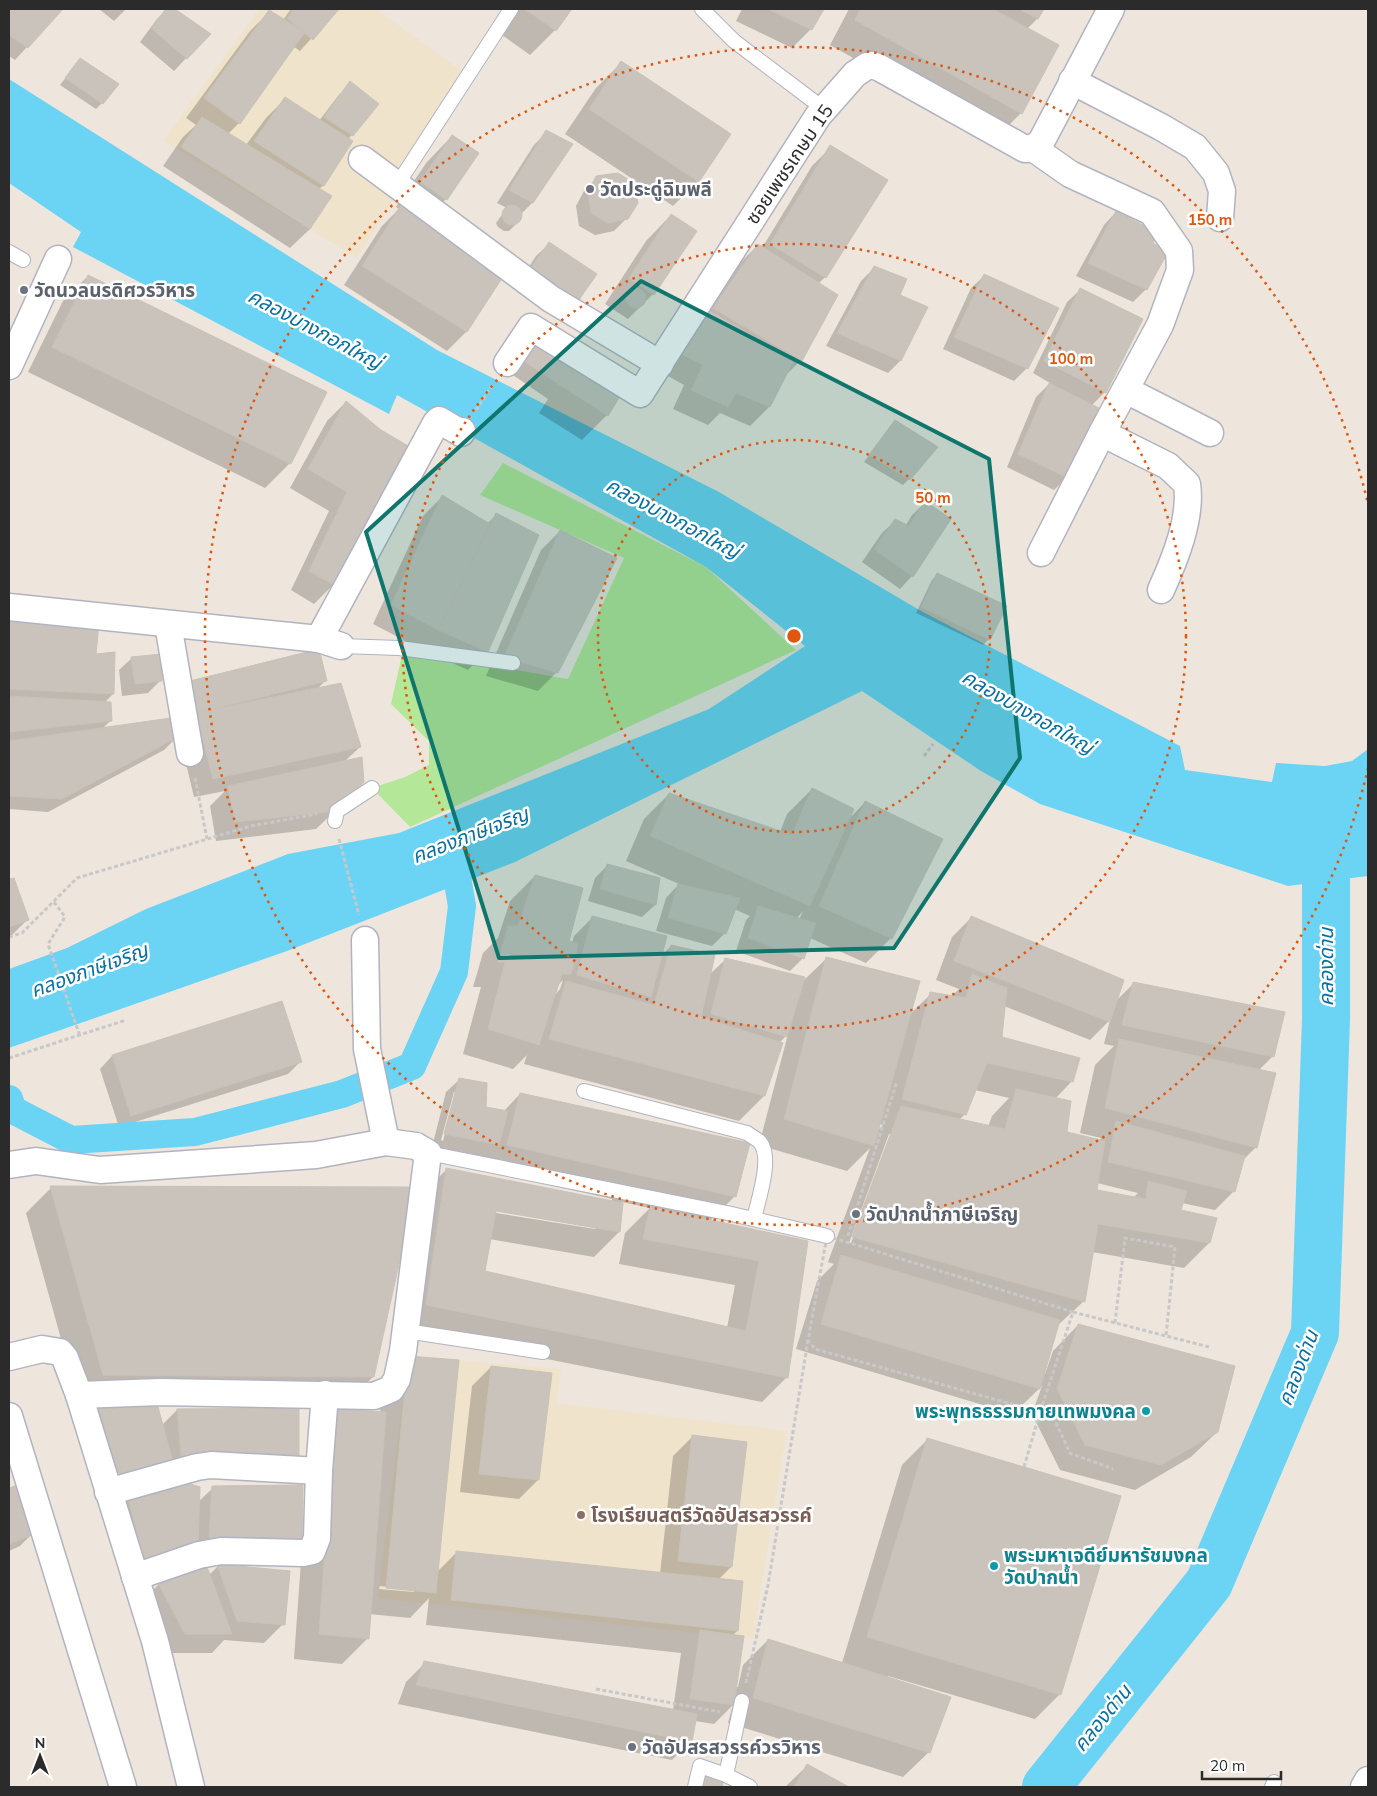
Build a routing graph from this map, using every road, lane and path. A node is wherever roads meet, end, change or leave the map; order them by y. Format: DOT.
graph roads {
  1 [pos="511,9"];
  2 [pos="702,9"];
  3 [pos="1111,9"];
  4 [pos="1072,81"];
  5 [pos="824,109"];
  6 [pos="1033,148"];
  7 [pos="362,159"];
  8 [pos="397,185"];
  9 [pos="1220,218"];
  10 [pos="9,252"];
  11 [pos="58,258"];
  12 [pos="23,260"];
  13 [pos="551,299"];
  14 [pos="531,327"];
  15 [pos="507,363"];
  16 [pos="660,364"];
  17 [pos="9,366"];
  18 [pos="1126,390"];
  19 [pos="462,431"];
  20 [pos="1102,433"];
  21 [pos="1210,434"];
  22 [pos="1041,553"];
  23 [pos="1161,590"];
  24 [pos="9,607"];
  25 [pos="168,624"];
  26 [pos="330,642"];
  27 [pos="513,663"];
  28 [pos="933,744"];
  29 [pos="190,753"];
  30 [pos="924,756"];
  31 [pos="372,788"];
  32 [pos="336,816"];
  33 [pos="207,839"];
  34 [pos="54,902"];
  35 [pos="9,937"];
  36 [pos="365,940"];
  37 [pos="126,1020"];
  38 [pos="80,1036"];
  39 [pos="9,1058"];
  40 [pos="898,1081"];
  41 [pos="584,1091"];
  42 [pos="386,1142"];
  43 [pos="428,1153"];
  44 [pos="9,1165"];
  45 [pos="754,1219"];
  46 [pos="827,1236"];
  47 [pos="846,1241"];
  48 [pos="1073,1312"];
  49 [pos="1115,1323"];
  50 [pos="406,1331"];
  51 [pos="1166,1336"];
  52 [pos="808,1340"];
  53 [pos="1209,1347"];
  54 [pos="543,1352"];
  55 [pos="9,1357"];
  56 [pos="325,1394"];
  57 [pos="79,1395"];
  58 [pos="1040,1412"];
  59 [pos="9,1419"];
  60 [pos="1024,1467"];
  61 [pos="1113,1469"];
  62 [pos="17,1471"];
  63 [pos="318,1471"];
  64 [pos="108,1492"];
  65 [pos="135,1577"];
  66 [pos="596,1690"];
  67 [pos="742,1701"];
  68 [pos="734,1737"];
  69 [pos="726,1775"];
  70 [pos="1368,1780"];
  71 [pos="123,1787"];
  72 [pos="191,1787"];
  73 [pos="695,1787"];
  74 [pos="750,1787"];
  75 [pos="1364,1787"];
  1 -- 8 [label="lane"];
  2 -- 5 [label="lane"];
  3 -- 4 [label="street"];
  4 -- 6 [label="street"];
  4 -- 9 [label="street"];
  5 -- 6 [label="street, ซอยเพชรเกษม 15"];
  5 -- 16 [label="street, ซอยเพชรเกษม 15"];
  6 -- 18 [label="street"];
  7 -- 8 [label="street"];
  8 -- 13 [label="street"];
  10 -- 12 [label="lane"];
  11 -- 17 [label="street"];
  13 -- 14 [label="street"];
  13 -- 16 [label="street"];
  14 -- 15 [label="street"];
  14 -- 16 [label="street, ซอยเพชรเกษม 15"];
  15 -- 19 [label="path"];
  18 -- 20 [label="street"];
  18 -- 21 [label="street"];
  19 -- 26 [label="street"];
  20 -- 22 [label="street"];
  20 -- 23 [label="street"];
  24 -- 25 [label="street"];
  25 -- 26 [label="street"];
  25 -- 29 [label="street"];
  26 -- 27 [label="lane"];
  28 -- 30 [label="path"];
  29 -- 33 [label="path"];
  31 -- 32 [label="lane"];
  32 -- 33 [label="path"];
  32 -- 36 [label="path"];
  33 -- 34 [label="path"];
  34 -- 35 [label="path"];
  34 -- 38 [label="path"];
  36 -- 42 [label="street"];
  37 -- 38 [label="path"];
  38 -- 39 [label="path"];
  40 -- 47 [label="path"];
  41 -- 45 [label="lane"];
  42 -- 43 [label="street"];
  42 -- 44 [label="street"];
  43 -- 45 [label="lane"];
  43 -- 50 [label="street"];
  45 -- 46 [label="lane"];
  46 -- 47 [label="path"];
  46 -- 52 [label="path"];
  47 -- 48 [label="path"];
  48 -- 49 [label="path"];
  48 -- 58 [label="path"];
  49 -- 51 [label="path"];
  49 -- 51 [label="path"];
  50 -- 54 [label="lane"];
  50 -- 56 [label="street"];
  51 -- 53 [label="path"];
  52 -- 58 [label="path"];
  52 -- 67 [label="path"];
  55 -- 57 [label="street"];
  56 -- 57 [label="street"];
  56 -- 63 [label="street"];
  57 -- 64 [label="street"];
  58 -- 60 [label="path"];
  58 -- 61 [label="path"];
  59 -- 62 [label="street"];
  62 -- 71 [label="street"];
  63 -- 64 [label="street"];
  63 -- 65 [label="street"];
  64 -- 65 [label="street"];
  65 -- 72 [label="street"];
  66 -- 68 [label="path"];
  67 -- 68 [label="lane"];
  68 -- 69 [label="lane"];
  69 -- 73 [label="lane"];
  69 -- 74 [label="lane"];
  70 -- 75 [label="street"];
}
